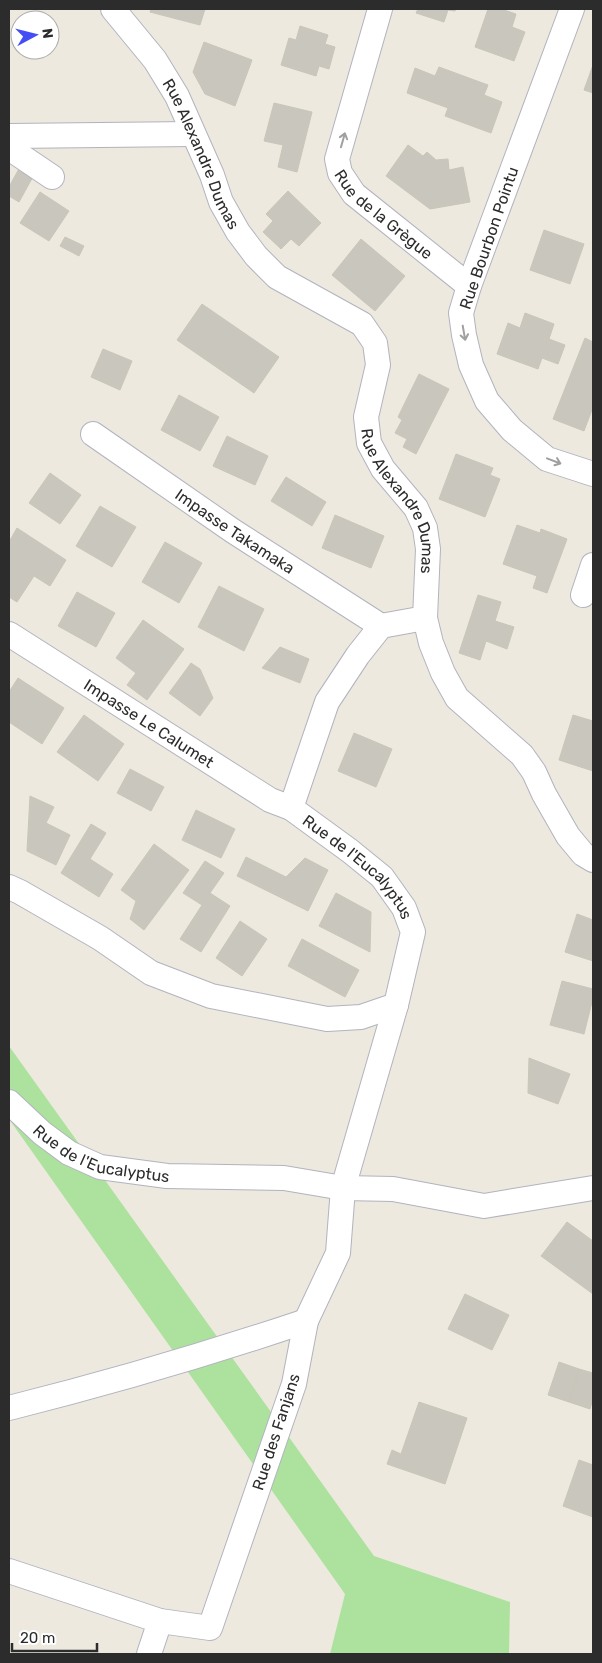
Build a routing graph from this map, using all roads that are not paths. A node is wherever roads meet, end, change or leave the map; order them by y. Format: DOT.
graph roads {
  1 [pos="113,9"];
  2 [pos="380,9"];
  3 [pos="572,9"];
  4 [pos="192,134"];
  5 [pos="9,136"];
  6 [pos="9,148"];
  7 [pos="52,178"];
  8 [pos="469,286"];
  9 [pos="92,434"];
  10 [pos="593,474"];
  11 [pos="593,566"];
  12 [pos="583,595"];
  13 [pos="425,618"];
  14 [pos="381,626"];
  15 [pos="9,634"];
  16 [pos="291,808"];
  17 [pos="593,860"];
  18 [pos="9,887"];
  19 [pos="396,1005"];
  20 [pos="9,1102"];
  21 [pos="343,1188"];
  22 [pos="593,1188"];
  23 [pos="306,1321"];
  24 [pos="9,1408"];
  25 [pos="9,1571"];
  26 [pos="160,1621"];
  27 [pos="149,1654"];
  1 -- 4 [label="street, Rue Alexandre Dumas"];
  8 -- 2 [label="street, Rue de la Grègue, one-way"];
  3 -- 8 [label="street, Rue Bourbon Pointu"];
  4 -- 5 [label="street"];
  4 -- 13 [label="street, Rue Alexandre Dumas"];
  6 -- 7 [label="street"];
  8 -- 10 [label="street, Rue Bourbon Pointu, one-way"];
  9 -- 14 [label="street, Impasse Takamaka"];
  11 -- 12 [label="street"];
  13 -- 14 [label="street"];
  13 -- 17 [label="street, Rue Alexandre Dumas"];
  14 -- 16 [label="street, Rue de l'Eucalyptus"];
  15 -- 16 [label="street, Impasse Le Calumet"];
  16 -- 19 [label="street, Rue de l'Eucalyptus"];
  18 -- 19 [label="street"];
  19 -- 21 [label="street, Rue des Fanjans"];
  20 -- 21 [label="street, Rue de l'Eucalyptus"];
  21 -- 22 [label="street, Rue de l'Eucalyptus"];
  21 -- 23 [label="street, Rue des Fanjans"];
  23 -- 24 [label="street"];
  23 -- 26 [label="street, Rue des Fanjans"];
  25 -- 26 [label="street"];
  26 -- 27 [label="street"];
}
